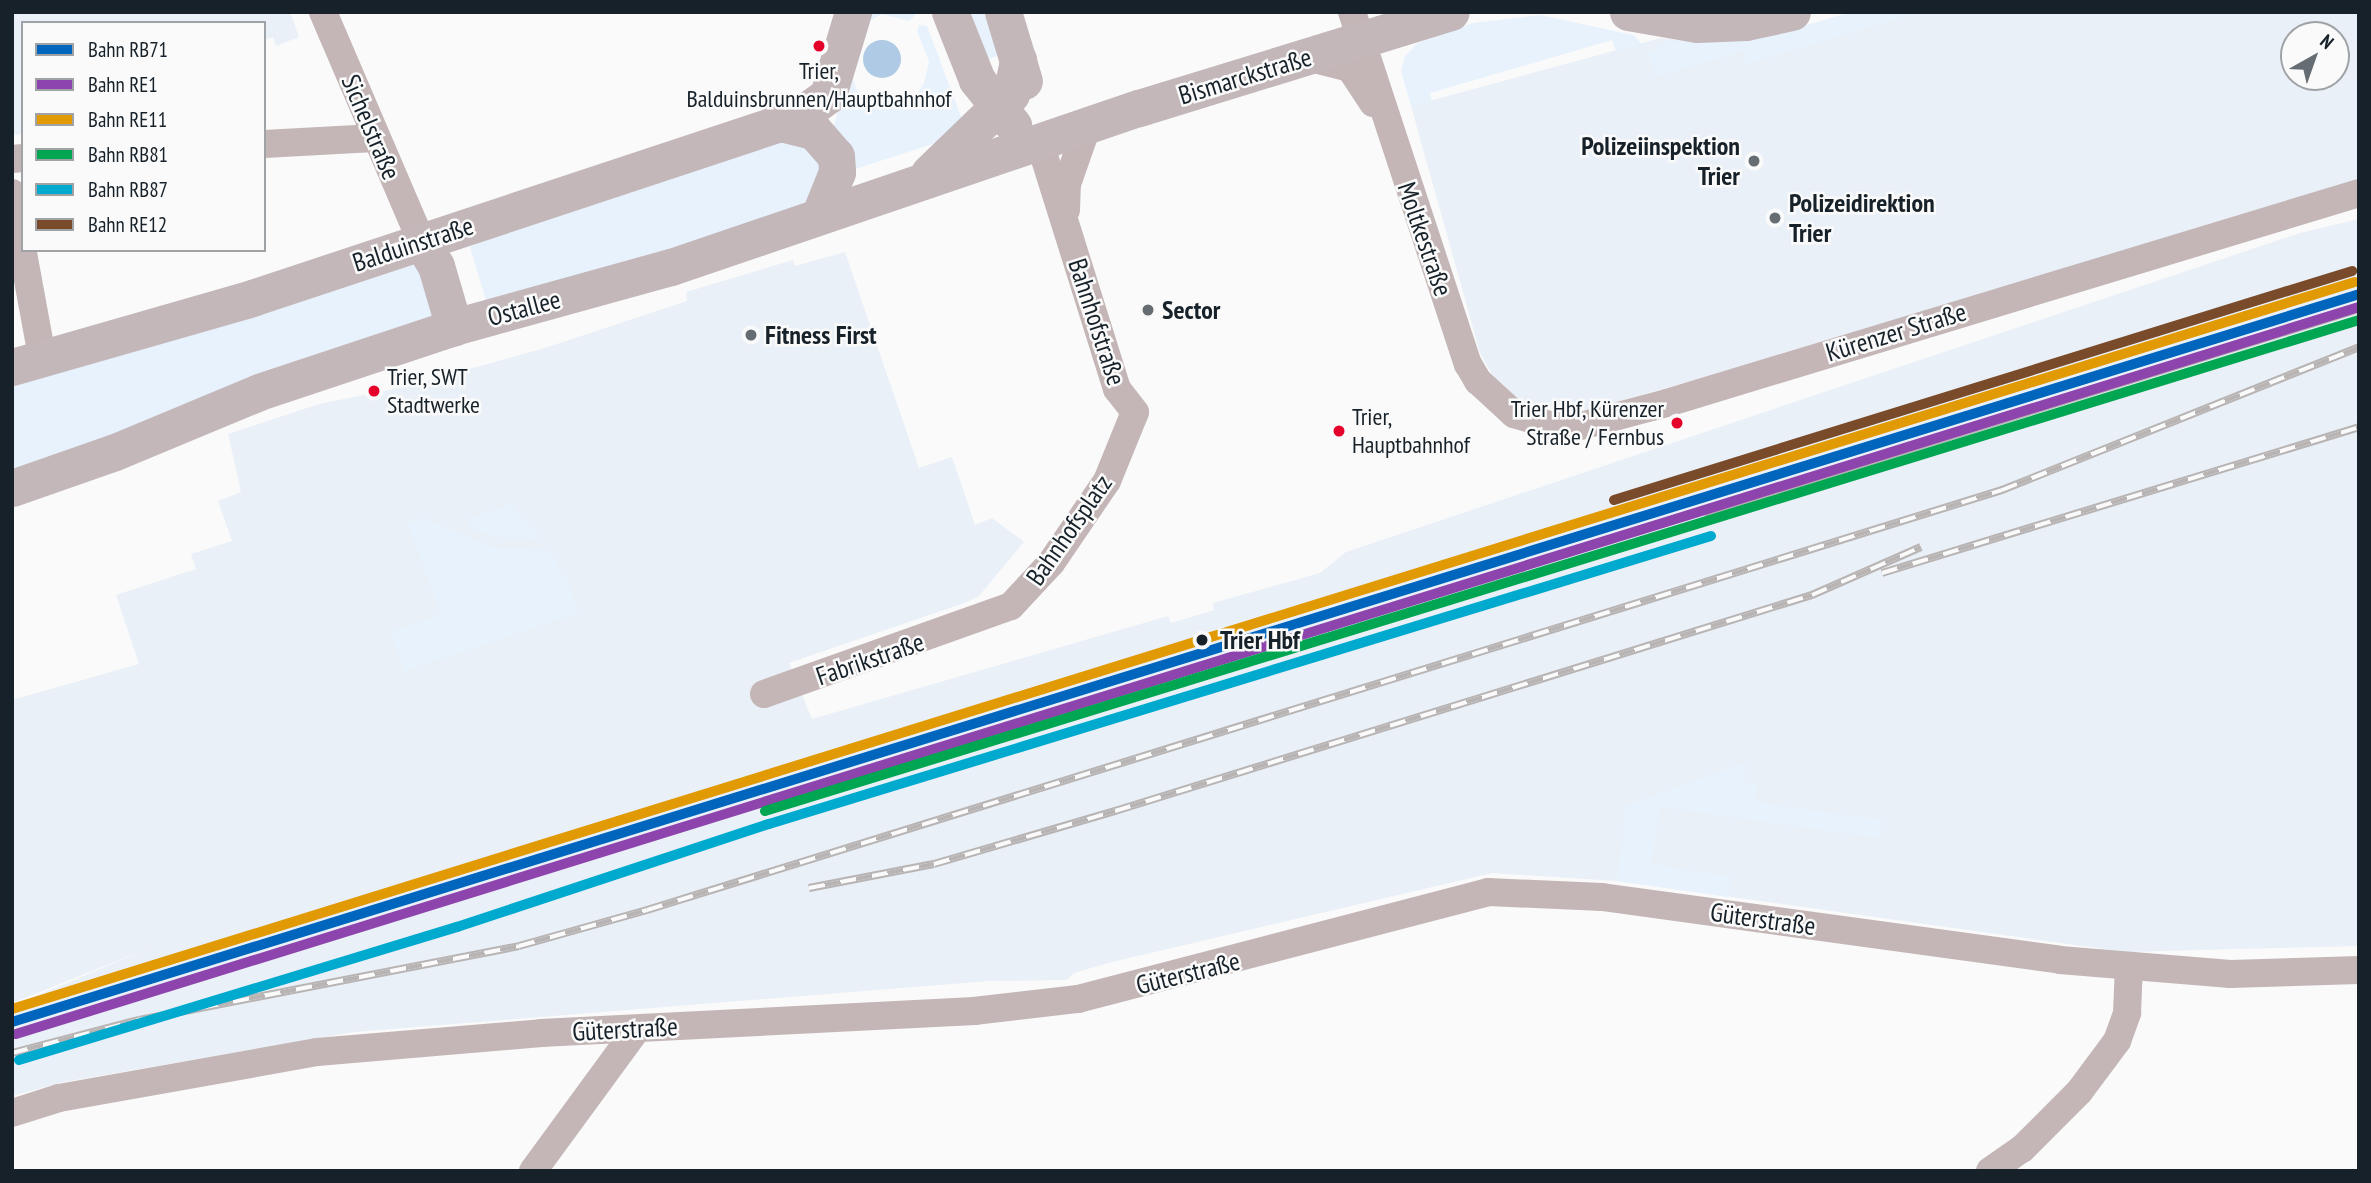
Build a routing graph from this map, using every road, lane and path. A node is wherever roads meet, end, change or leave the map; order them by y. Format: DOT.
graph roads {
  1 [pos="323,12"];
  2 [pos="853,12"];
  3 [pos="950,12"];
  4 [pos="1003,12"];
  5 [pos="1451,12"];
  6 [pos="1628,12"];
  7 [pos="1792,12"];
  8 [pos="1379,24"];
  9 [pos="1306,57"];
  10 [pos="1018,60"];
  11 [pos="997,110"];
  12 [pos="781,122"];
  13 [pos="1087,127"];
  14 [pos="1391,128"];
  15 [pos="375,138"];
  16 [pos="266,144"];
  17 [pos="1030,147"];
  18 [pos="915,184"];
  19 [pos="12,193"];
  20 [pos="2359,193"];
  21 [pos="820,214"];
  22 [pos="1066,227"];
  23 [pos="421,241"];
  24 [pos="454,327"];
  25 [pos="1462,349"];
  26 [pos="27,362"];
  27 [pos="1135,412"];
  28 [pos="12,488"];
  29 [pos="975,622"];
  30 [pos="764,694"];
  31 [pos="2129,966"];
  32 [pos="2359,970"];
  33 [pos="637,1029"];
  34 [pos="12,1113"];
  35 [pos="533,1171"];
  36 [pos="1990,1171"];
  1 -- 15 [label="street, Sichelstraße"];
  2 -- 12 [label="main road, Balduinstraße"];
  3 -- 11 [label="main road"];
  4 -- 10 [label="main road"];
  5 -- 8 [label="main road, Bismarckstraße"];
  6 -- 7 [label="main road"];
  8 -- 9 [label="main road, Bismarckstraße"];
  8 -- 14 [label="street, Moltkestraße"];
  9 -- 13 [label="main road, Bismarckstraße"];
  9 -- 14 [label="street, Moltkestraße"];
  10 -- 11 [label="main road"];
  10 -- 17 [label="main road"];
  11 -- 17 [label="main road"];
  11 -- 18 [label="main road"];
  12 -- 21 [label="main road"];
  12 -- 23 [label="main road, Balduinstraße"];
  13 -- 17 [label="main road, Bismarckstraße"];
  13 -- 22 [label="street, Bahnhofstraße"];
  14 -- 25 [label="street, Moltkestraße"];
  15 -- 16 [label="street"];
  15 -- 23 [label="street, Sichelstraße"];
  17 -- 18 [label="main road, Ostallee"];
  17 -- 22 [label="street, Bahnhofstraße"];
  18 -- 21 [label="main road, Ostallee"];
  19 -- 26 [label="street"];
  20 -- 25 [label="street, Kürenzer Straße"];
  21 -- 24 [label="main road, Ostallee"];
  22 -- 27 [label="street, Bahnhofstraße"];
  23 -- 24 [label="main road"];
  23 -- 26 [label="main road, Balduinstraße"];
  24 -- 28 [label="main road, Ostallee"];
  27 -- 29 [label="street, Bahnhofsplatz"];
  29 -- 30 [label="street, Fabrikstraße"];
  31 -- 32 [label="street, Güterstraße"];
  31 -- 33 [label="street, Güterstraße"];
  31 -- 36 [label="street"];
  33 -- 34 [label="street, Güterstraße"];
  33 -- 35 [label="street"];
}
